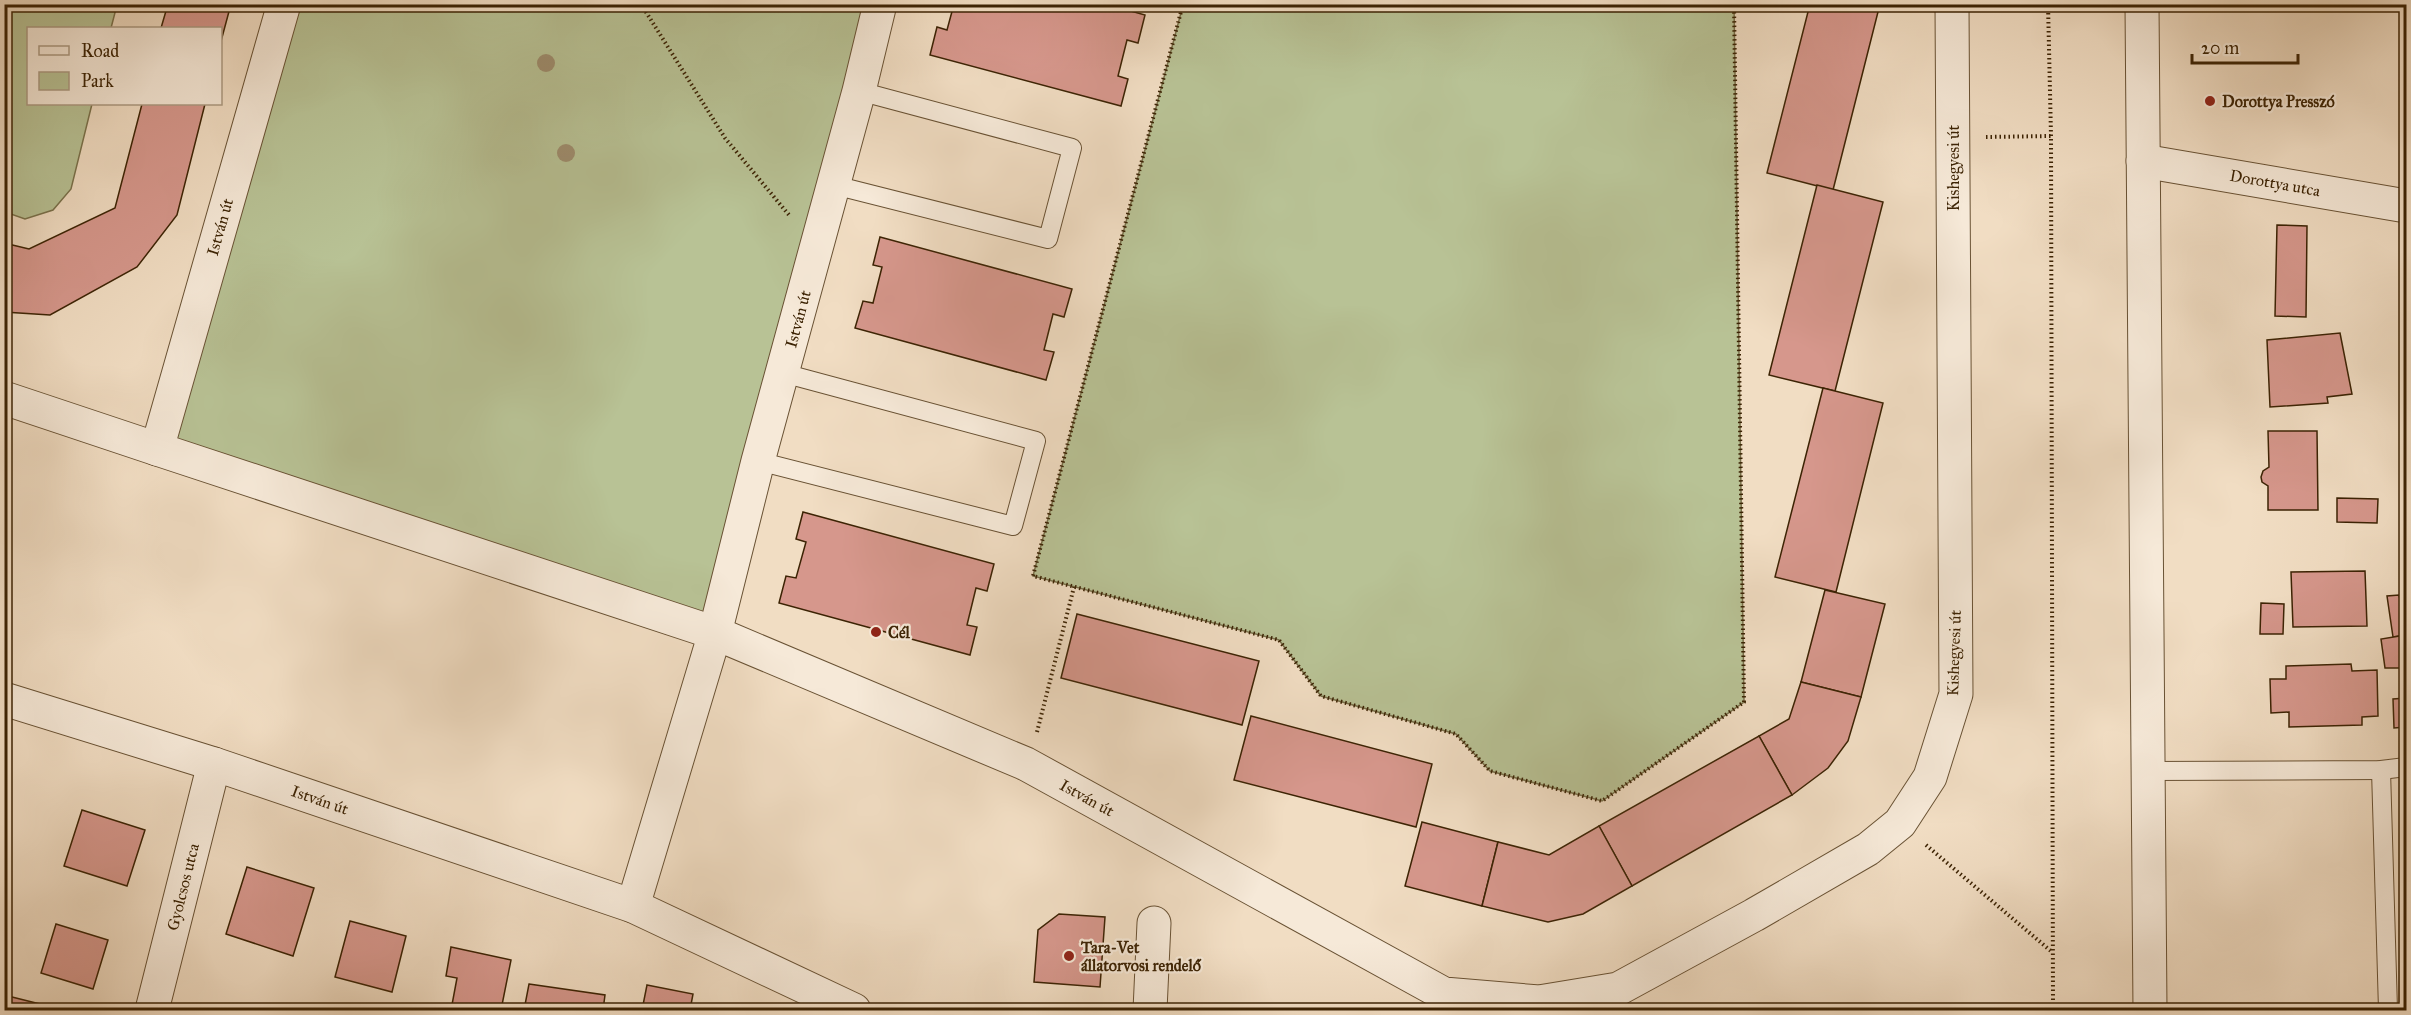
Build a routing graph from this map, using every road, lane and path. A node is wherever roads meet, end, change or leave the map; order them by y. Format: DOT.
graph roads {
  1 [pos="284,4"];
  2 [pos="642,4"];
  3 [pos="880,4"];
  4 [pos="1184,4"];
  5 [pos="1734,4"];
  6 [pos="1952,4"];
  7 [pos="2048,4"];
  8 [pos="2142,4"];
  9 [pos="859,91"];
  10 [pos="2051,136"];
  11 [pos="1953,138"];
  12 [pos="2143,161"];
  13 [pos="834,185"];
  14 [pos="2406,206"];
  15 [pos="817,248"];
  16 [pos="783,374"];
  17 [pos="4,398"];
  18 [pos="157,449"];
  19 [pos="758,461"];
  20 [pos="1074,587"];
  21 [pos="715,633"];
  22 [pos="4,699"];
  23 [pos="214,764"];
  24 [pos="1026,764"];
  25 [pos="2406,767"];
  26 [pos="2381,770"];
  27 [pos="2148,771"];
  28 [pos="1900,823"];
  29 [pos="633,906"];
  30 [pos="1154,923"];
  31 [pos="2052,952"];
  32 [pos="1444,994"];
  33 [pos="152,1011"];
  34 [pos="854,1011"];
  35 [pos="1150,1011"];
  36 [pos="2053,1011"];
  37 [pos="2150,1011"];
  38 [pos="2388,1011"];
  1 -- 18 [label="street, István út"];
  2 -- 15 [label="path"];
  3 -- 9 [label="street, István út"];
  4 -- 20 [label="path"];
  5 -- 20 [label="path"];
  6 -- 11 [label="street, Kishegyesi út"];
  7 -- 10 [label="path"];
  8 -- 12 [label="street"];
  9 -- 13 [label="street, István út"];
  9 -- 13 [label="lane"];
  10 -- 11 [label="path"];
  10 -- 31 [label="path"];
  11 -- 28 [label="street, Kishegyesi út"];
  12 -- 14 [label="street, Dorottya utca"];
  12 -- 27 [label="street"];
  13 -- 15 [label="street, István út"];
  15 -- 16 [label="street, István út"];
  16 -- 19 [label="street, István út"];
  16 -- 19 [label="lane"];
  17 -- 18 [label="street, István út"];
  18 -- 21 [label="street, István út"];
  19 -- 21 [label="street, István út"];
  20 -- 24 [label="path"];
  21 -- 24 [label="street, István út"];
  21 -- 29 [label="street, István út"];
  22 -- 23 [label="street, István út"];
  23 -- 29 [label="street, István út"];
  23 -- 33 [label="street, Gyolcsos utca"];
  24 -- 32 [label="street, István út"];
  25 -- 26 [label="lane"];
  26 -- 27 [label="lane"];
  26 -- 38 [label="lane"];
  27 -- 37 [label="street"];
  28 -- 31 [label="path"];
  28 -- 32 [label="street, Kishegyesi út"];
  29 -- 34 [label="street, István út"];
  30 -- 35 [label="street"];
  31 -- 36 [label="path"];
}
